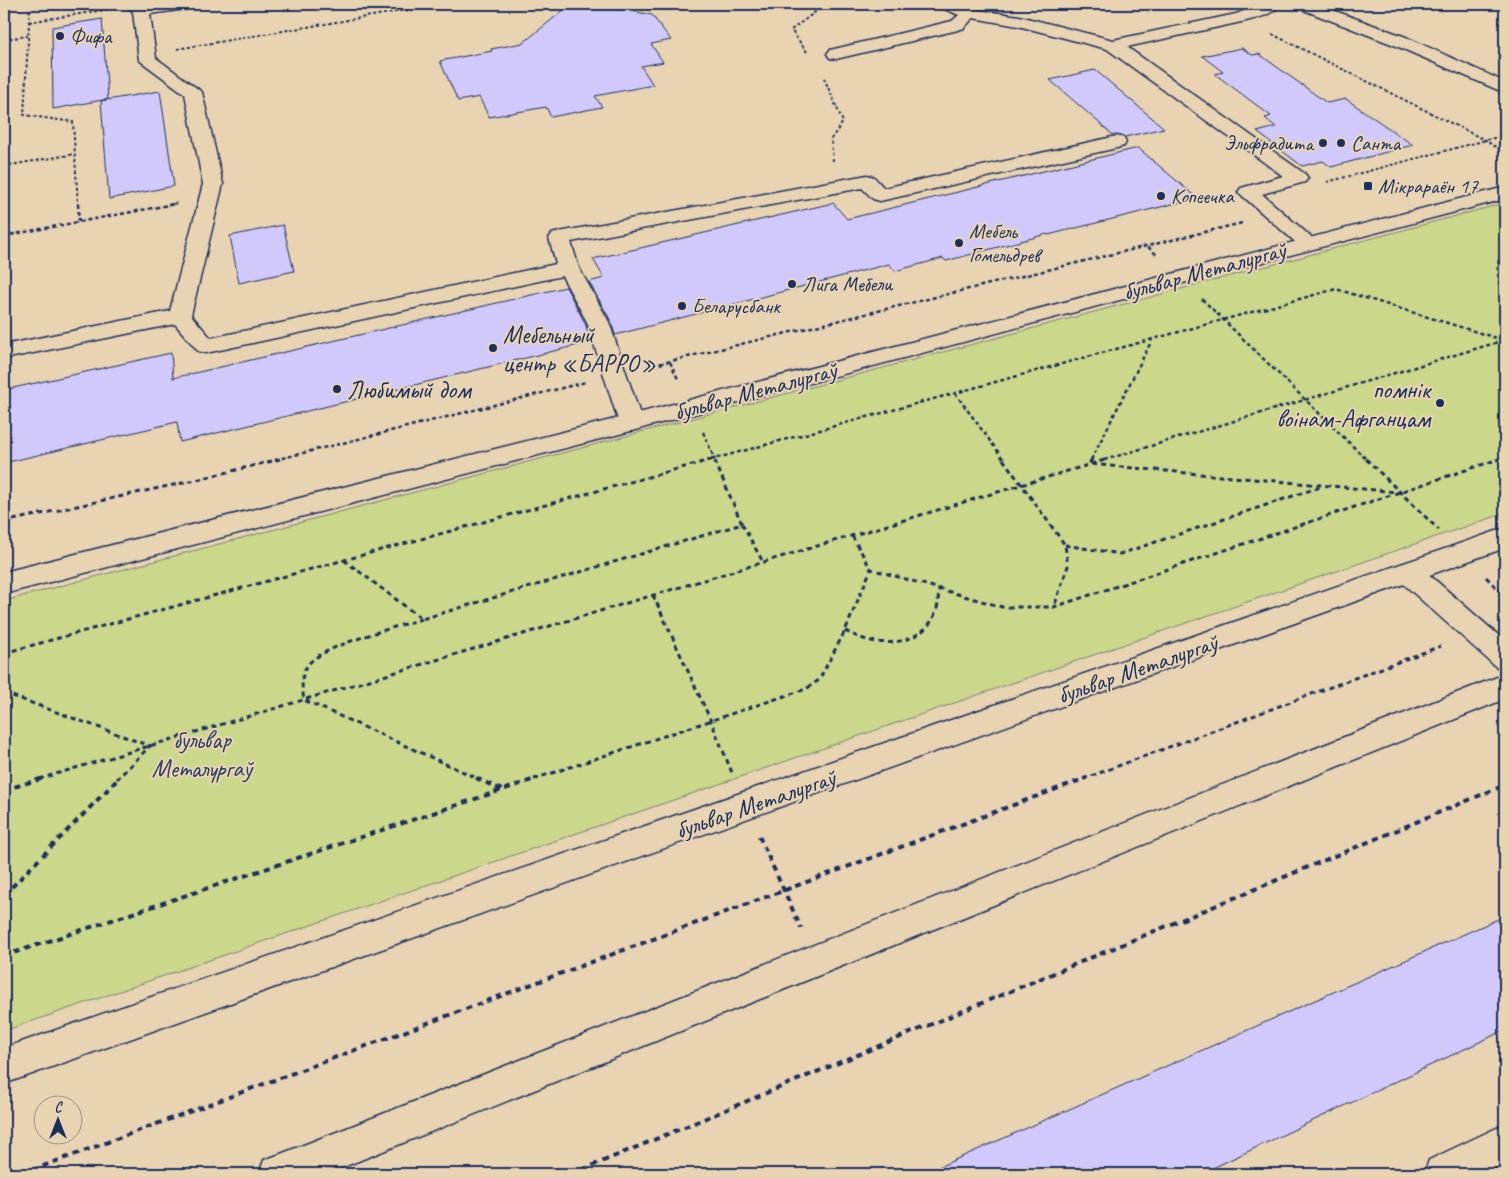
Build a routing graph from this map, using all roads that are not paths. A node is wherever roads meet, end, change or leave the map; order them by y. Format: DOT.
graph roads {
  1 [pos="186,4"];
  2 [pos="946,4"];
  3 [pos="1272,4"];
  4 [pos="1302,4"];
  5 [pos="137,6"];
  6 [pos="969,14"];
  7 [pos="1113,45"];
  8 [pos="836,54"];
  9 [pos="1505,88"];
  10 [pos="1117,142"];
  11 [pos="1505,193"];
  12 [pos="1308,243"];
  13 [pos="568,268"];
  14 [pos="180,316"];
  15 [pos="4,352"];
  16 [pos="631,423"];
  17 [pos="1505,538"];
  18 [pos="1408,572"];
  19 [pos="4,583"];
  20 [pos="1505,658"];
  21 [pos="1505,686"];
  22 [pos="4,1066"];
  23 [pos="1505,1143"];
  24 [pos="278,1174"];
  25 [pos="1443,1174"];
  1 -- 5 [label="main road"];
  2 -- 6 [label="main road"];
  3 -- 7 [label="main road"];
  4 -- 9 [label="main road"];
  5 -- 14 [label="main road"];
  6 -- 7 [label="main road"];
  6 -- 8 [label="main road"];
  7 -- 12 [label="main road"];
  10 -- 13 [label="main road"];
  11 -- 12 [label="main road, бульвар Металургаў"];
  12 -- 16 [label="main road, бульвар Металургаў"];
  13 -- 14 [label="main road"];
  13 -- 16 [label="main road"];
  14 -- 15 [label="main road"];
  16 -- 19 [label="main road, бульвар Металургаў"];
  17 -- 18 [label="main road, бульвар Металургаў"];
  18 -- 20 [label="main road"];
  18 -- 22 [label="main road, бульвар Металургаў"];
  21 -- 24 [label="main road"];
  23 -- 25 [label="main road"];
}
